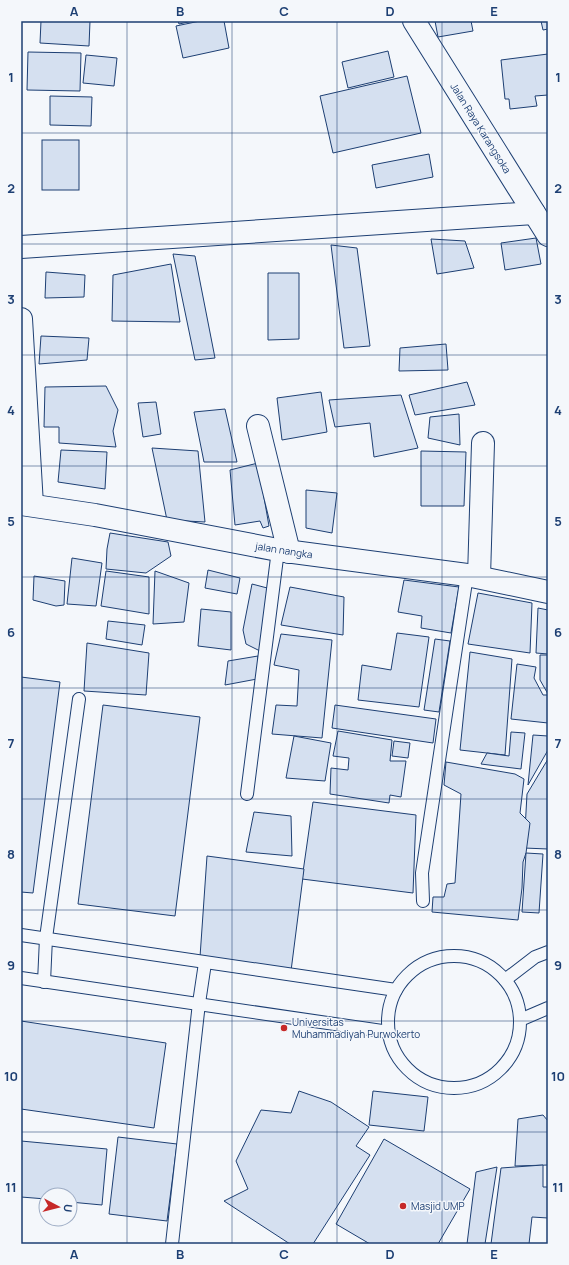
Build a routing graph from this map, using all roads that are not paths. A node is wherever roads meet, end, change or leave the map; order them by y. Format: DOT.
graph roads {
  1 [pos="414,21"];
  2 [pos="534,213"];
  3 [pos="548,235"];
  4 [pos="21,247"];
  5 [pos="21,319"];
  6 [pos="258,426"];
  7 [pos="483,443"];
  8 [pos="27,505"];
  9 [pos="284,551"];
  10 [pos="473,576"];
  11 [pos="548,592"];
  12 [pos="80,699"];
  13 [pos="247,794"];
  14 [pos="423,900"];
  15 [pos="21,935"];
  16 [pos="46,938"];
  17 [pos="548,952"];
  18 [pos="205,963"];
  19 [pos="21,978"];
  20 [pos="505,980"];
  21 [pos="44,982"];
  22 [pos="396,990"];
  23 [pos="199,1003"];
  24 [pos="548,1008"];
  25 [pos="520,1020"];
  26 [pos="389,1032"];
  27 [pos="172,1244"];
  1 -- 2 [label="street, Jalan Raya Karangsoka"];
  2 -- 3 [label="street, Jalan Raya Karangsoka"];
  2 -- 4 [label="street"];
  5 -- 8 [label="street"];
  6 -- 9 [label="street"];
  7 -- 10 [label="street"];
  8 -- 9 [label="street, jalan nangka"];
  9 -- 10 [label="street, jalan nangka"];
  9 -- 13 [label="lane"];
  10 -- 11 [label="street, jalan nangka"];
  10 -- 14 [label="lane"];
  12 -- 16 [label="lane"];
  15 -- 16 [label="lane"];
  16 -- 18 [label="lane"];
  16 -- 21 [label="lane"];
  17 -- 20 [label="lane"];
  18 -- 22 [label="lane"];
  18 -- 23 [label="lane"];
  19 -- 21 [label="lane"];
  20 -- 22 [label="lane"];
  20 -- 25 [label="lane"];
  21 -- 23 [label="lane"];
  22 -- 26 [label="lane"];
  23 -- 26 [label="lane"];
  23 -- 27 [label="lane"];
  24 -- 25 [label="lane"];
  25 -- 26 [label="lane"];
}
